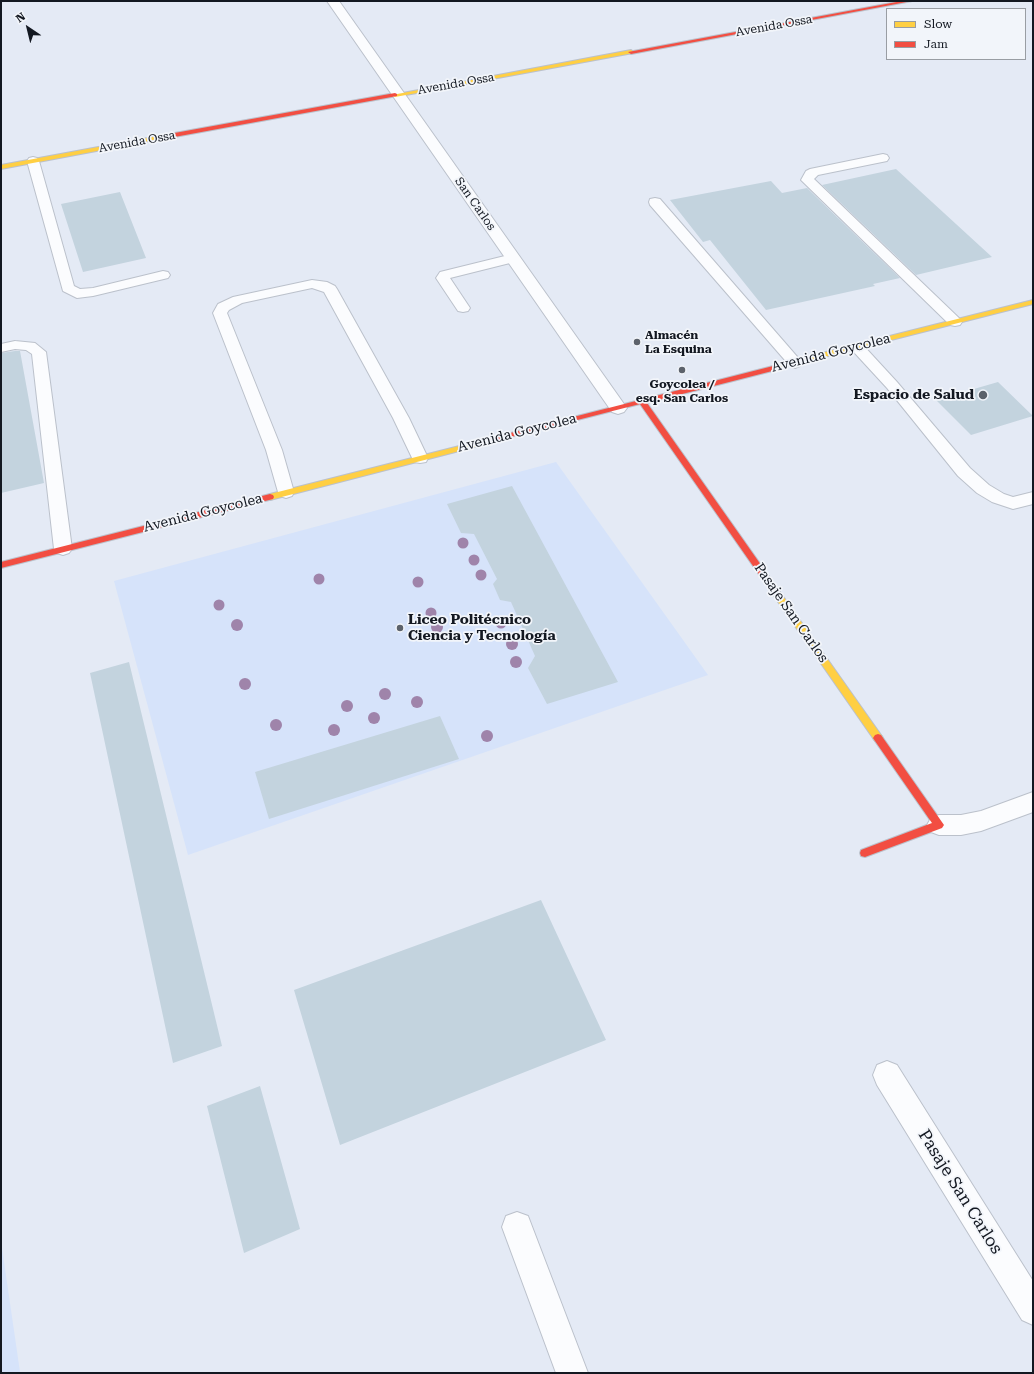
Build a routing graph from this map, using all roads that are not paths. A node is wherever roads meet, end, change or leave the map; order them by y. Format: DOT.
graph roads {
  1 [pos="333,1"];
  2 [pos="910,1"];
  3 [pos="398,95"];
  4 [pos="883,158"];
  5 [pos="33,161"];
  6 [pos="1,167"];
  7 [pos="655,202"];
  8 [pos="513,258"];
  9 [pos="163,275"];
  10 [pos="1033,302"];
  11 [pos="463,308"];
  12 [pos="954,322"];
  13 [pos="856,347"];
  14 [pos="1,348"];
  15 [pos="794,363"];
  16 [pos="642,401"];
  17 [pos="618,408"];
  18 [pos="420,458"];
  19 [pos="286,492"];
  20 [pos="1033,498"];
  21 [pos="63,549"];
  22 [pos="1,565"];
  23 [pos="1033,802"];
  24 [pos="939,825"];
  25 [pos="865,853"];
  26 [pos="887,1074"];
  27 [pos="517,1227"];
  28 [pos="1033,1309"];
  29 [pos="572,1373"];
  1 -- 3 [label="street, San Carlos"];
  2 -- 3 [label="street, Avenida Ossa"];
  3 -- 5 [label="street, Avenida Ossa"];
  3 -- 8 [label="street, San Carlos"];
  4 -- 12 [label="lane"];
  5 -- 6 [label="street, Avenida Ossa"];
  5 -- 9 [label="lane"];
  7 -- 15 [label="lane"];
  8 -- 11 [label="lane"];
  8 -- 17 [label="street, San Carlos"];
  10 -- 12 [label="street, Avenida Goycolea"];
  12 -- 13 [label="street, Avenida Goycolea"];
  13 -- 15 [label="street, Avenida Goycolea"];
  13 -- 20 [label="lane"];
  14 -- 21 [label="lane"];
  15 -- 16 [label="street, Avenida Goycolea"];
  16 -- 17 [label="street, Avenida Goycolea"];
  16 -- 24 [label="street, Pasaje San Carlos"];
  17 -- 18 [label="street, Avenida Goycolea"];
  18 -- 19 [label="street, Avenida Goycolea"];
  18 -- 19 [label="lane"];
  19 -- 21 [label="street, Avenida Goycolea"];
  21 -- 22 [label="street, Avenida Goycolea"];
  23 -- 24 [label="street"];
  24 -- 25 [label="street"];
  26 -- 28 [label="street, Pasaje San Carlos"];
  27 -- 29 [label="street"];
}
